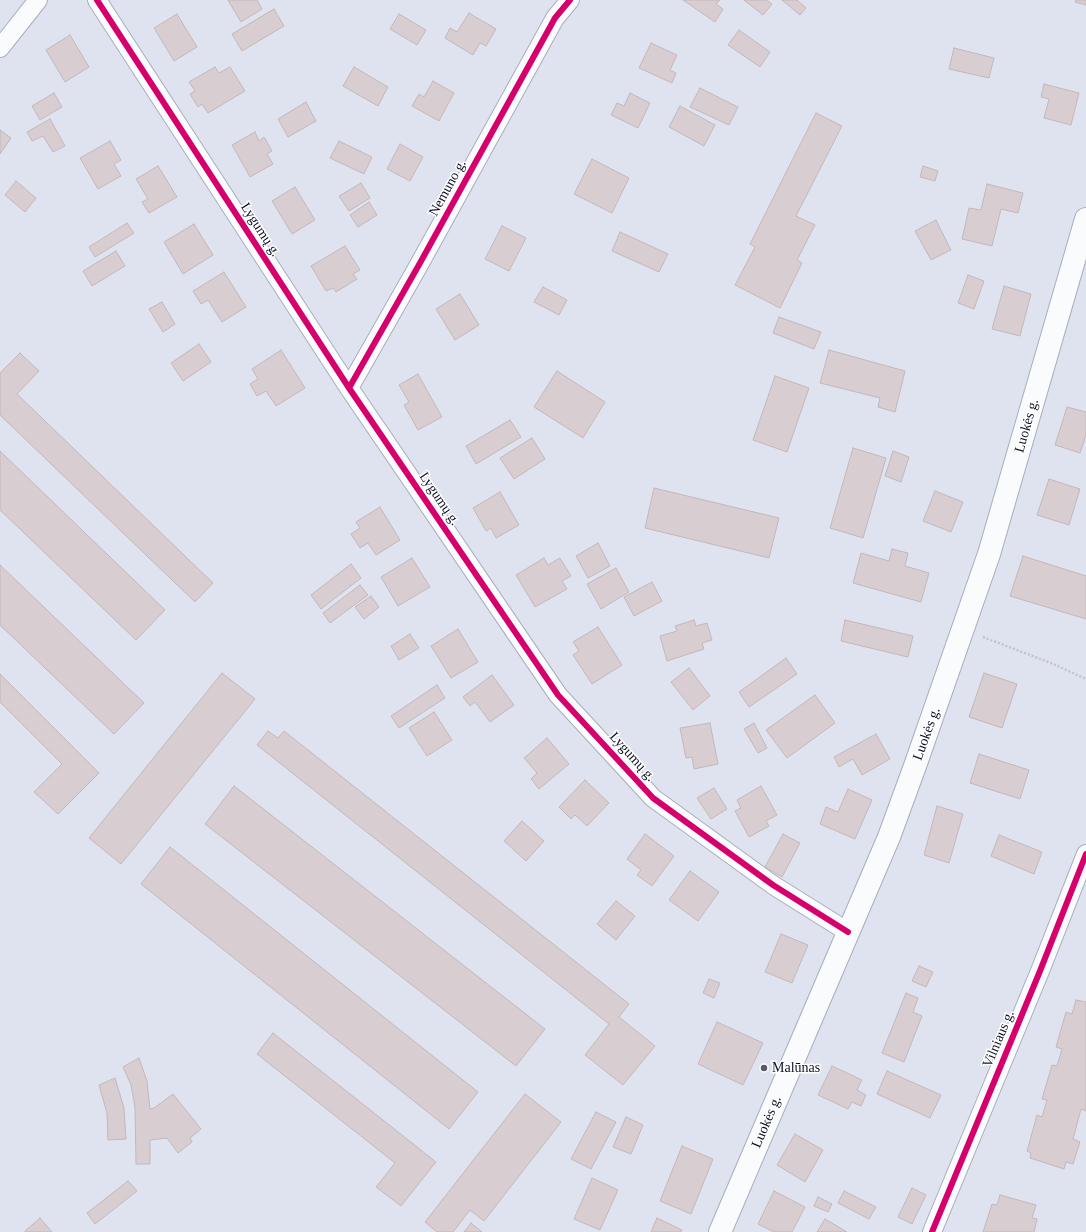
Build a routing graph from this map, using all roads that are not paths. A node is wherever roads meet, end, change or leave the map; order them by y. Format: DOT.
graph roads {
  1 [pos="38,0"];
  2 [pos="97,0"];
  3 [pos="570,0"];
  4 [pos="0,48"];
  5 [pos="1086,219"];
  6 [pos="349,388"];
  7 [pos="1086,854"];
  8 [pos="848,932"];
  9 [pos="720,1232"];
  10 [pos="932,1232"];
  1 -- 4 [label="street"];
  2 -- 6 [label="street, Lygumų g."];
  3 -- 6 [label="street, Nemuno g."];
  5 -- 8 [label="main road, Luokės g."];
  6 -- 8 [label="street, Lygumų g."];
  7 -- 10 [label="street, Vilniaus g."];
  8 -- 9 [label="main road, Luokės g."];
}
